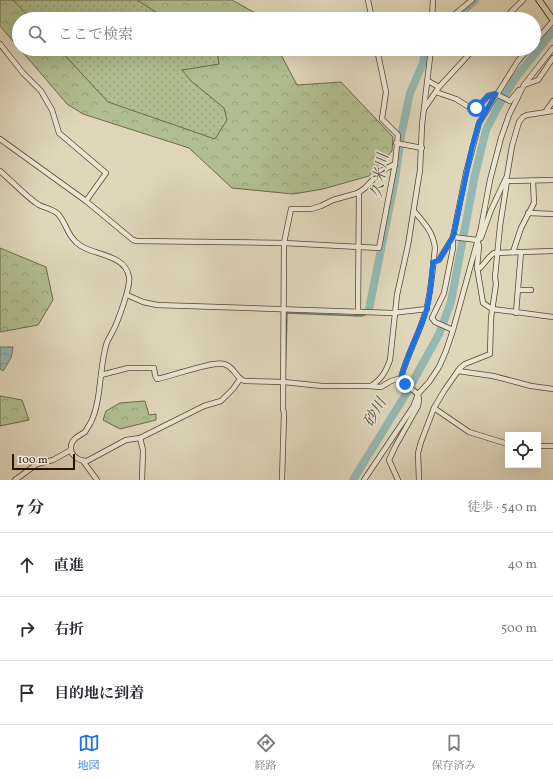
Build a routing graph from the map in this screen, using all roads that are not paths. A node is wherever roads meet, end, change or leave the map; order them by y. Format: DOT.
graph roads {
  1 [pos="368,0"];
  2 [pos="432,0"];
  3 [pos="472,0"];
  4 [pos="523,0"];
  5 [pos="538,0"];
  6 [pos="371,12"];
  7 [pos="432,12"];
  8 [pos="457,12"];
  9 [pos="511,12"];
  10 [pos="553,20"];
  11 [pos="541,35"];
  12 [pos="0,44"];
  13 [pos="553,48"];
  14 [pos="378,56"];
  15 [pos="430,56"];
  16 [pos="468,56"];
  17 [pos="522,56"];
  18 [pos="553,58"];
  19 [pos="428,81"];
  20 [pos="524,85"];
  21 [pos="437,90"];
  22 [pos="496,94"];
  23 [pos="510,101"];
  24 [pos="553,101"];
  25 [pos="511,110"];
  26 [pos="423,111"];
  27 [pos="546,111"];
  28 [pos="553,111"];
  29 [pos="0,139"];
  30 [pos="398,143"];
  31 [pos="422,148"];
  32 [pos="395,164"];
  33 [pos="0,171"];
  34 [pos="553,180"];
  35 [pos="506,181"];
  36 [pos="533,181"];
  37 [pos="359,192"];
  38 [pos="86,201"];
  39 [pos="414,211"];
  40 [pos="528,213"];
  41 [pos="553,214"];
  42 [pos="453,237"];
  43 [pos="477,240"];
  44 [pos="284,243"];
  45 [pos="359,247"];
  46 [pos="553,251"];
  47 [pos="498,252"];
  48 [pos="513,252"];
  49 [pos="520,252"];
  50 [pos="433,262"];
  51 [pos="477,267"];
  52 [pos="518,290"];
  53 [pos="531,290"];
  54 [pos="126,295"];
  55 [pos="428,303"];
  56 [pos="427,309"];
  57 [pos="492,309"];
  58 [pos="284,310"];
  59 [pos="358,312"];
  60 [pos="394,313"];
  61 [pos="516,313"];
  62 [pos="553,317"];
  63 [pos="432,318"];
  64 [pos="453,330"];
  65 [pos="458,371"];
  66 [pos="101,375"];
  67 [pos="401,378"];
  68 [pos="240,379"];
  69 [pos="285,382"];
  70 [pos="372,386"];
  71 [pos="553,389"];
  72 [pos="416,393"];
  73 [pos="434,408"];
  74 [pos="140,438"];
  75 [pos="505,443"];
  76 [pos="541,446"];
  77 [pos="553,446"];
  78 [pos="71,450"];
  79 [pos="83,461"];
  80 [pos="15,480"];
  81 [pos="97,480"];
  82 [pos="142,480"];
  83 [pos="282,480"];
  84 [pos="364,480"];
  85 [pos="398,480"];
  86 [pos="419,480"];
  1 -- 6 [label="street"];
  2 -- 7 [label="street"];
  3 -- 8 [label="street"];
  4 -- 9 [label="street"];
  5 -- 10 [label="main road"];
  10 -- 11 [label="street"];
  12 -- 38 [label="street"];
  13 -- 20 [label="street"];
  14 -- 30 [label="street"];
  15 -- 19 [label="street"];
  16 -- 21 [label="street"];
  17 -- 22 [label="street"];
  18 -- 20 [label="street"];
  19 -- 21 [label="street"];
  19 -- 26 [label="street"];
  20 -- 23 [label="street"];
  20 -- 25 [label="street"];
  21 -- 22 [label="street"];
  21 -- 26 [label="street"];
  22 -- 23 [label="street"];
  22 -- 42 [label="street"];
  23 -- 25 [label="street"];
  24 -- 27 [label="street"];
  25 -- 43 [label="street"];
  26 -- 31 [label="street"];
  27 -- 28 [label="street"];
  27 -- 35 [label="street"];
  29 -- 38 [label="street"];
  30 -- 31 [label="street"];
  30 -- 32 [label="street"];
  31 -- 39 [label="street"];
  32 -- 37 [label="street"];
  32 -- 45 [label="street"];
  33 -- 54 [label="street"];
  34 -- 36 [label="street"];
  35 -- 36 [label="street"];
  35 -- 43 [label="street"];
  35 -- 47 [label="street"];
  36 -- 40 [label="street"];
  37 -- 44 [label="street"];
  37 -- 45 [label="street"];
  38 -- 44 [label="street"];
  39 -- 50 [label="street"];
  39 -- 60 [label="street"];
  40 -- 41 [label="street"];
  40 -- 48 [label="street"];
  42 -- 43 [label="street"];
  42 -- 50 [label="street"];
  42 -- 63 [label="street"];
  43 -- 51 [label="street"];
  43 -- 64 [label="street"];
  44 -- 45 [label="street"];
  44 -- 58 [label="street"];
  45 -- 59 [label="street"];
  46 -- 49 [label="street"];
  47 -- 48 [label="street"];
  47 -- 51 [label="street"];
  47 -- 57 [label="street"];
  48 -- 49 [label="street"];
  49 -- 52 [label="street"];
  50 -- 55 [label="street"];
  51 -- 57 [label="street"];
  52 -- 53 [label="street"];
  52 -- 61 [label="street"];
  54 -- 58 [label="street"];
  54 -- 66 [label="street"];
  55 -- 56 [label="street"];
  55 -- 63 [label="street"];
  56 -- 60 [label="street"];
  56 -- 67 [label="street"];
  57 -- 61 [label="street"];
  57 -- 65 [label="street"];
  58 -- 59 [label="street"];
  58 -- 69 [label="street"];
  59 -- 60 [label="street"];
  60 -- 70 [label="street"];
  61 -- 62 [label="street"];
  63 -- 64 [label="street"];
  64 -- 72 [label="street"];
  65 -- 71 [label="street"];
  65 -- 73 [label="street"];
  66 -- 68 [label="street"];
  66 -- 78 [label="street"];
  67 -- 70 [label="street"];
  67 -- 72 [label="street"];
  68 -- 69 [label="street"];
  68 -- 74 [label="street"];
  69 -- 70 [label="street"];
  69 -- 83 [label="street"];
  72 -- 84 [label="street"];
  72 -- 85 [label="street"];
  73 -- 75 [label="street"];
  73 -- 86 [label="street"];
  74 -- 79 [label="street"];
  74 -- 82 [label="street"];
  76 -- 77 [label="street"];
  78 -- 79 [label="street"];
  78 -- 80 [label="street"];
  79 -- 81 [label="street"];
}
